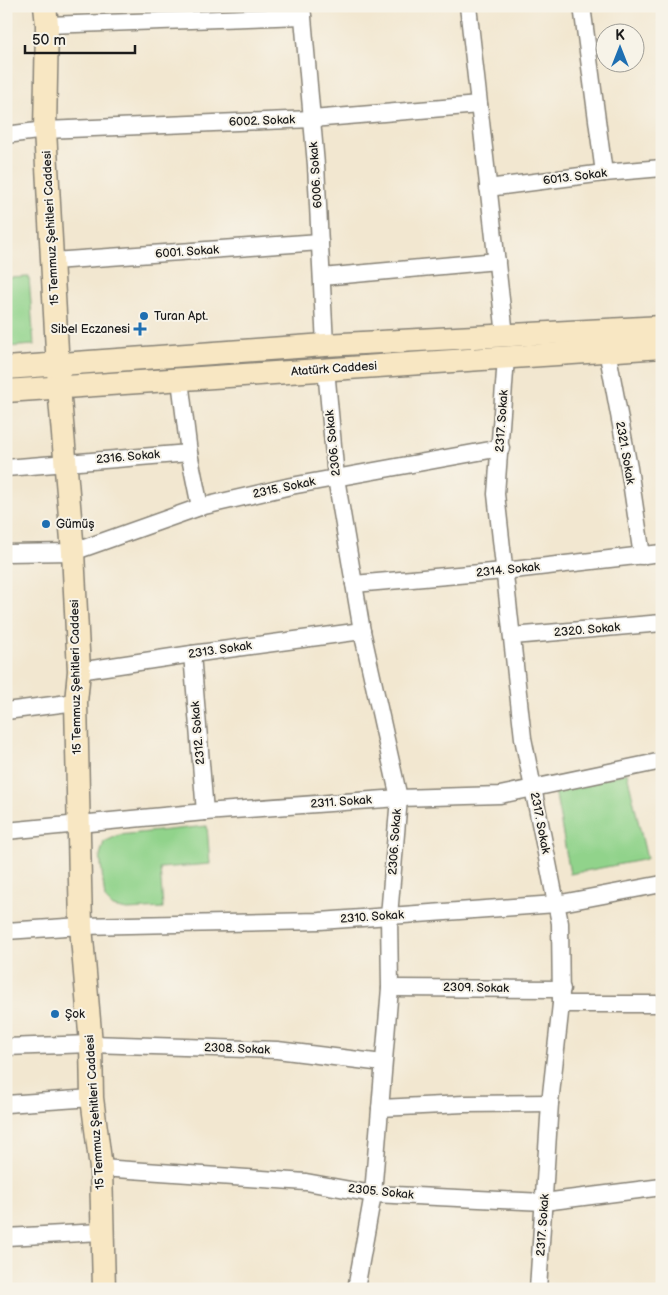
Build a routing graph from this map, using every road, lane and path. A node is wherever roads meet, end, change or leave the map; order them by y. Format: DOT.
graph roads {
  1 [pos="468,6"];
  2 [pos="582,6"];
  3 [pos="302,11"];
  4 [pos="46,16"];
  5 [pos="479,105"];
  6 [pos="312,119"];
  7 [pos="45,130"];
  8 [pos="6,135"];
  9 [pos="662,168"];
  10 [pos="604,173"];
  11 [pos="488,188"];
  12 [pos="320,242"];
  13 [pos="53,261"];
  14 [pos="497,261"];
  15 [pos="322,277"];
  16 [pos="662,327"];
  17 [pos="505,334"];
  18 [pos="325,345"];
  19 [pos="662,346"];
  20 [pos="607,350"];
  21 [pos="506,358"];
  22 [pos="58,364"];
  23 [pos="6,368"];
  24 [pos="326,369"];
  25 [pos="180,380"];
  26 [pos="60,387"];
  27 [pos="6,391"];
  28 [pos="501,448"];
  29 [pos="189,453"];
  30 [pos="66,462"];
  31 [pos="6,468"];
  32 [pos="336,478"];
  33 [pos="200,507"];
  34 [pos="6,552"];
  35 [pos="73,552"];
  36 [pos="662,553"];
  37 [pos="642,556"];
  38 [pos="504,571"];
  39 [pos="354,584"];
  40 [pos="662,623"];
  41 [pos="362,631"];
  42 [pos="512,636"];
  43 [pos="192,654"];
  44 [pos="79,671"];
  45 [pos="76,702"];
  46 [pos="6,711"];
  47 [pos="662,761"];
  48 [pos="533,788"];
  49 [pos="399,798"];
  50 [pos="205,812"];
  51 [pos="78,824"];
  52 [pos="6,831"];
  53 [pos="662,884"];
  54 [pos="556,904"];
  55 [pos="389,916"];
  56 [pos="81,926"];
  57 [pos="6,931"];
  58 [pos="390,988"];
  59 [pos="562,997"];
  60 [pos="662,1004"];
  61 [pos="90,1044"];
  62 [pos="6,1047"];
  63 [pos="383,1063"];
  64 [pos="92,1098"];
  65 [pos="6,1104"];
  66 [pos="550,1104"];
  67 [pos="380,1108"];
  68 [pos="101,1168"];
  69 [pos="662,1187"];
  70 [pos="373,1194"];
  71 [pos="544,1202"];
  72 [pos="101,1232"];
  73 [pos="6,1237"];
  74 [pos="104,1289"];
  75 [pos="356,1289"];
  76 [pos="538,1289"];
  1 -- 5 [label="street"];
  2 -- 10 [label="street"];
  3 -- 4 [label="street"];
  3 -- 6 [label="street, 6006. Sokak"];
  4 -- 7 [label="main road, 15 Temmuz Şehitleri Caddesi"];
  5 -- 6 [label="street, 6002. Sokak"];
  5 -- 11 [label="street"];
  6 -- 7 [label="street, 6002. Sokak"];
  6 -- 12 [label="street, 6006. Sokak"];
  7 -- 8 [label="street, 6002. Sokak"];
  7 -- 13 [label="main road, 15 Temmuz Şehitleri Caddesi"];
  9 -- 10 [label="street, 6013. Sokak"];
  10 -- 11 [label="street, 6013. Sokak"];
  11 -- 14 [label="street"];
  12 -- 13 [label="street, 6001. Sokak"];
  12 -- 15 [label="street, 6006. Sokak"];
  13 -- 22 [label="main road, 15 Temmuz Şehitleri Caddesi"];
  14 -- 15 [label="street"];
  14 -- 17 [label="street"];
  15 -- 18 [label="street, 6006. Sokak"];
  16 -- 17 [label="main road, Atatürk Caddesi"];
  17 -- 18 [label="main road, Atatürk Caddesi"];
  18 -- 22 [label="main road, Atatürk Caddesi"];
  19 -- 20 [label="main road, Atatürk Caddesi"];
  20 -- 21 [label="main road, Atatürk Caddesi"];
  20 -- 37 [label="street, 2321. Sokak"];
  21 -- 24 [label="main road, Atatürk Caddesi"];
  21 -- 28 [label="street, 2317. Sokak"];
  22 -- 23 [label="main road, Atatürk Caddesi"];
  22 -- 26 [label="main road, 15 Temmuz Şehitleri Caddesi"];
  24 -- 25 [label="main road, Atatürk Caddesi"];
  24 -- 32 [label="street, 2306. Sokak"];
  25 -- 26 [label="main road, Atatürk Caddesi"];
  25 -- 29 [label="street"];
  26 -- 27 [label="main road, Atatürk Caddesi"];
  26 -- 30 [label="main road, 15 Temmuz Şehitleri Caddesi"];
  28 -- 32 [label="street, 2315. Sokak"];
  28 -- 38 [label="street, 2317. Sokak"];
  29 -- 30 [label="street, 2316. Sokak"];
  29 -- 33 [label="street"];
  30 -- 31 [label="street, 2316. Sokak"];
  30 -- 35 [label="main road, 15 Temmuz Şehitleri Caddesi"];
  32 -- 33 [label="street, 2315. Sokak"];
  32 -- 39 [label="street, 2306. Sokak"];
  33 -- 35 [label="street, 2315. Sokak"];
  34 -- 35 [label="street, 2315. Sokak"];
  35 -- 44 [label="main road, 15 Temmuz Şehitleri Caddesi"];
  36 -- 37 [label="street, 2314. Sokak"];
  37 -- 38 [label="street, 2314. Sokak"];
  38 -- 39 [label="street, 2314. Sokak"];
  38 -- 42 [label="street, 2317. Sokak"];
  39 -- 41 [label="street, 2306. Sokak"];
  40 -- 42 [label="street, 2320. Sokak"];
  41 -- 43 [label="street, 2313. Sokak"];
  41 -- 49 [label="street, 2306. Sokak"];
  42 -- 48 [label="street, 2317. Sokak"];
  43 -- 44 [label="street, 2313. Sokak"];
  43 -- 50 [label="street, 2312. Sokak"];
  44 -- 45 [label="main road, 15 Temmuz Şehitleri Caddesi"];
  45 -- 46 [label="street"];
  45 -- 51 [label="main road, 15 Temmuz Şehitleri Caddesi"];
  47 -- 48 [label="street, 2311. Sokak"];
  48 -- 49 [label="street, 2311. Sokak"];
  48 -- 54 [label="street, 2317. Sokak"];
  49 -- 50 [label="street, 2311. Sokak"];
  49 -- 55 [label="street, 2306. Sokak"];
  50 -- 51 [label="street, 2311. Sokak"];
  51 -- 52 [label="street, 2311. Sokak"];
  51 -- 56 [label="main road, 15 Temmuz Şehitleri Caddesi"];
  53 -- 54 [label="street, 2310. Sokak"];
  54 -- 55 [label="street, 2310. Sokak"];
  54 -- 59 [label="street, 2317. Sokak"];
  55 -- 56 [label="street, 2310. Sokak"];
  55 -- 58 [label="street, 2306. Sokak"];
  56 -- 57 [label="street, 2310. Sokak"];
  56 -- 61 [label="main road, 15 Temmuz Şehitleri Caddesi"];
  58 -- 59 [label="street, 2309. Sokak"];
  58 -- 63 [label="street, 2306. Sokak"];
  59 -- 60 [label="street, 2309. Sokak"];
  59 -- 66 [label="street, 2317. Sokak"];
  61 -- 62 [label="street, 2308. Sokak"];
  61 -- 63 [label="street, 2308. Sokak"];
  61 -- 64 [label="main road, 15 Temmuz Şehitleri Caddesi"];
  63 -- 67 [label="street, 2306. Sokak"];
  64 -- 65 [label="street"];
  64 -- 68 [label="main road, 15 Temmuz Şehitleri Caddesi"];
  66 -- 67 [label="street"];
  66 -- 71 [label="street, 2317. Sokak"];
  67 -- 70 [label="street, 2306. Sokak"];
  68 -- 70 [label="street, 2305. Sokak"];
  68 -- 72 [label="main road, 15 Temmuz Şehitleri Caddesi"];
  69 -- 71 [label="street, 2305. Sokak"];
  70 -- 71 [label="street, 2305. Sokak"];
  70 -- 75 [label="street, 2306. Sokak"];
  71 -- 76 [label="street, 2317. Sokak"];
  72 -- 73 [label="street"];
  72 -- 74 [label="main road, 15 Temmuz Şehitleri Caddesi"];
}
